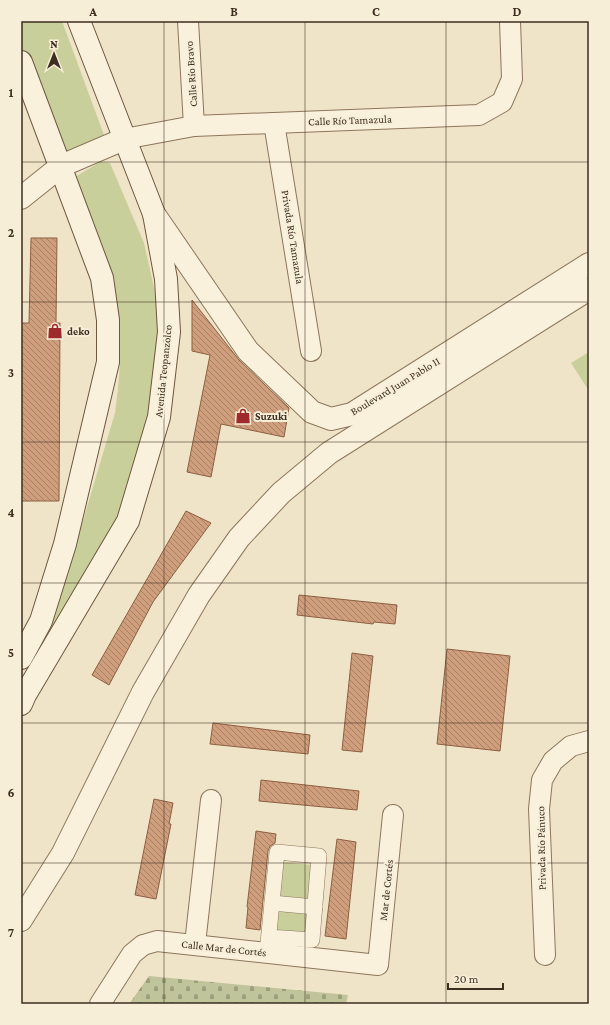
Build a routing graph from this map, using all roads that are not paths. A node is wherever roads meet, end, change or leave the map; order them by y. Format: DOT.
graph roads {
  1 [pos="79,21"];
  2 [pos="188,21"];
  3 [pos="510,21"];
  4 [pos="21,62"];
  5 [pos="274,123"];
  6 [pos="194,126"];
  7 [pos="124,139"];
  8 [pos="61,166"];
  9 [pos="21,198"];
  10 [pos="154,214"];
  11 [pos="589,264"];
  12 [pos="589,289"];
  13 [pos="311,350"];
  14 [pos="21,658"];
  15 [pos="21,704"];
  16 [pos="589,741"];
  17 [pos="211,800"];
  18 [pos="393,815"];
  19 [pos="272,903"];
  20 [pos="315,907"];
  21 [pos="21,920"];
  22 [pos="195,944"];
  23 [pos="268,945"];
  24 [pos="545,955"];
  25 [pos="378,965"];
  26 [pos="100,1004"];
  1 -- 7 [label="street, Avenida Teopanzolco"];
  2 -- 6 [label="street, Calle Río Bravo"];
  3 -- 5 [label="street, Calle Río Tamazula"];
  4 -- 8 [label="street"];
  5 -- 6 [label="street, Calle Río Tamazula"];
  5 -- 13 [label="street, Privada Río Tamazula"];
  6 -- 7 [label="street, Calle Río Tamazula"];
  7 -- 8 [label="street"];
  7 -- 10 [label="street, Avenida Teopanzolco"];
  8 -- 9 [label="street"];
  8 -- 14 [label="street"];
  10 -- 11 [label="street, Boulevard Juan Pablo II"];
  10 -- 15 [label="street, Avenida Teopanzolco"];
  12 -- 21 [label="street, Boulevard Juan Pablo II"];
  16 -- 24 [label="street, Privada Río Pánuco"];
  17 -- 22 [label="street"];
  18 -- 25 [label="street, Mar de Cortés"];
  19 -- 20 [label="street"];
  19 -- 20 [label="street"];
  19 -- 23 [label="street"];
  20 -- 23 [label="street"];
  22 -- 23 [label="street, Calle Mar de Cortés"];
  22 -- 26 [label="street, Calle Mar de Cortés"];
  23 -- 25 [label="street, Calle Mar de Cortés"];
}
